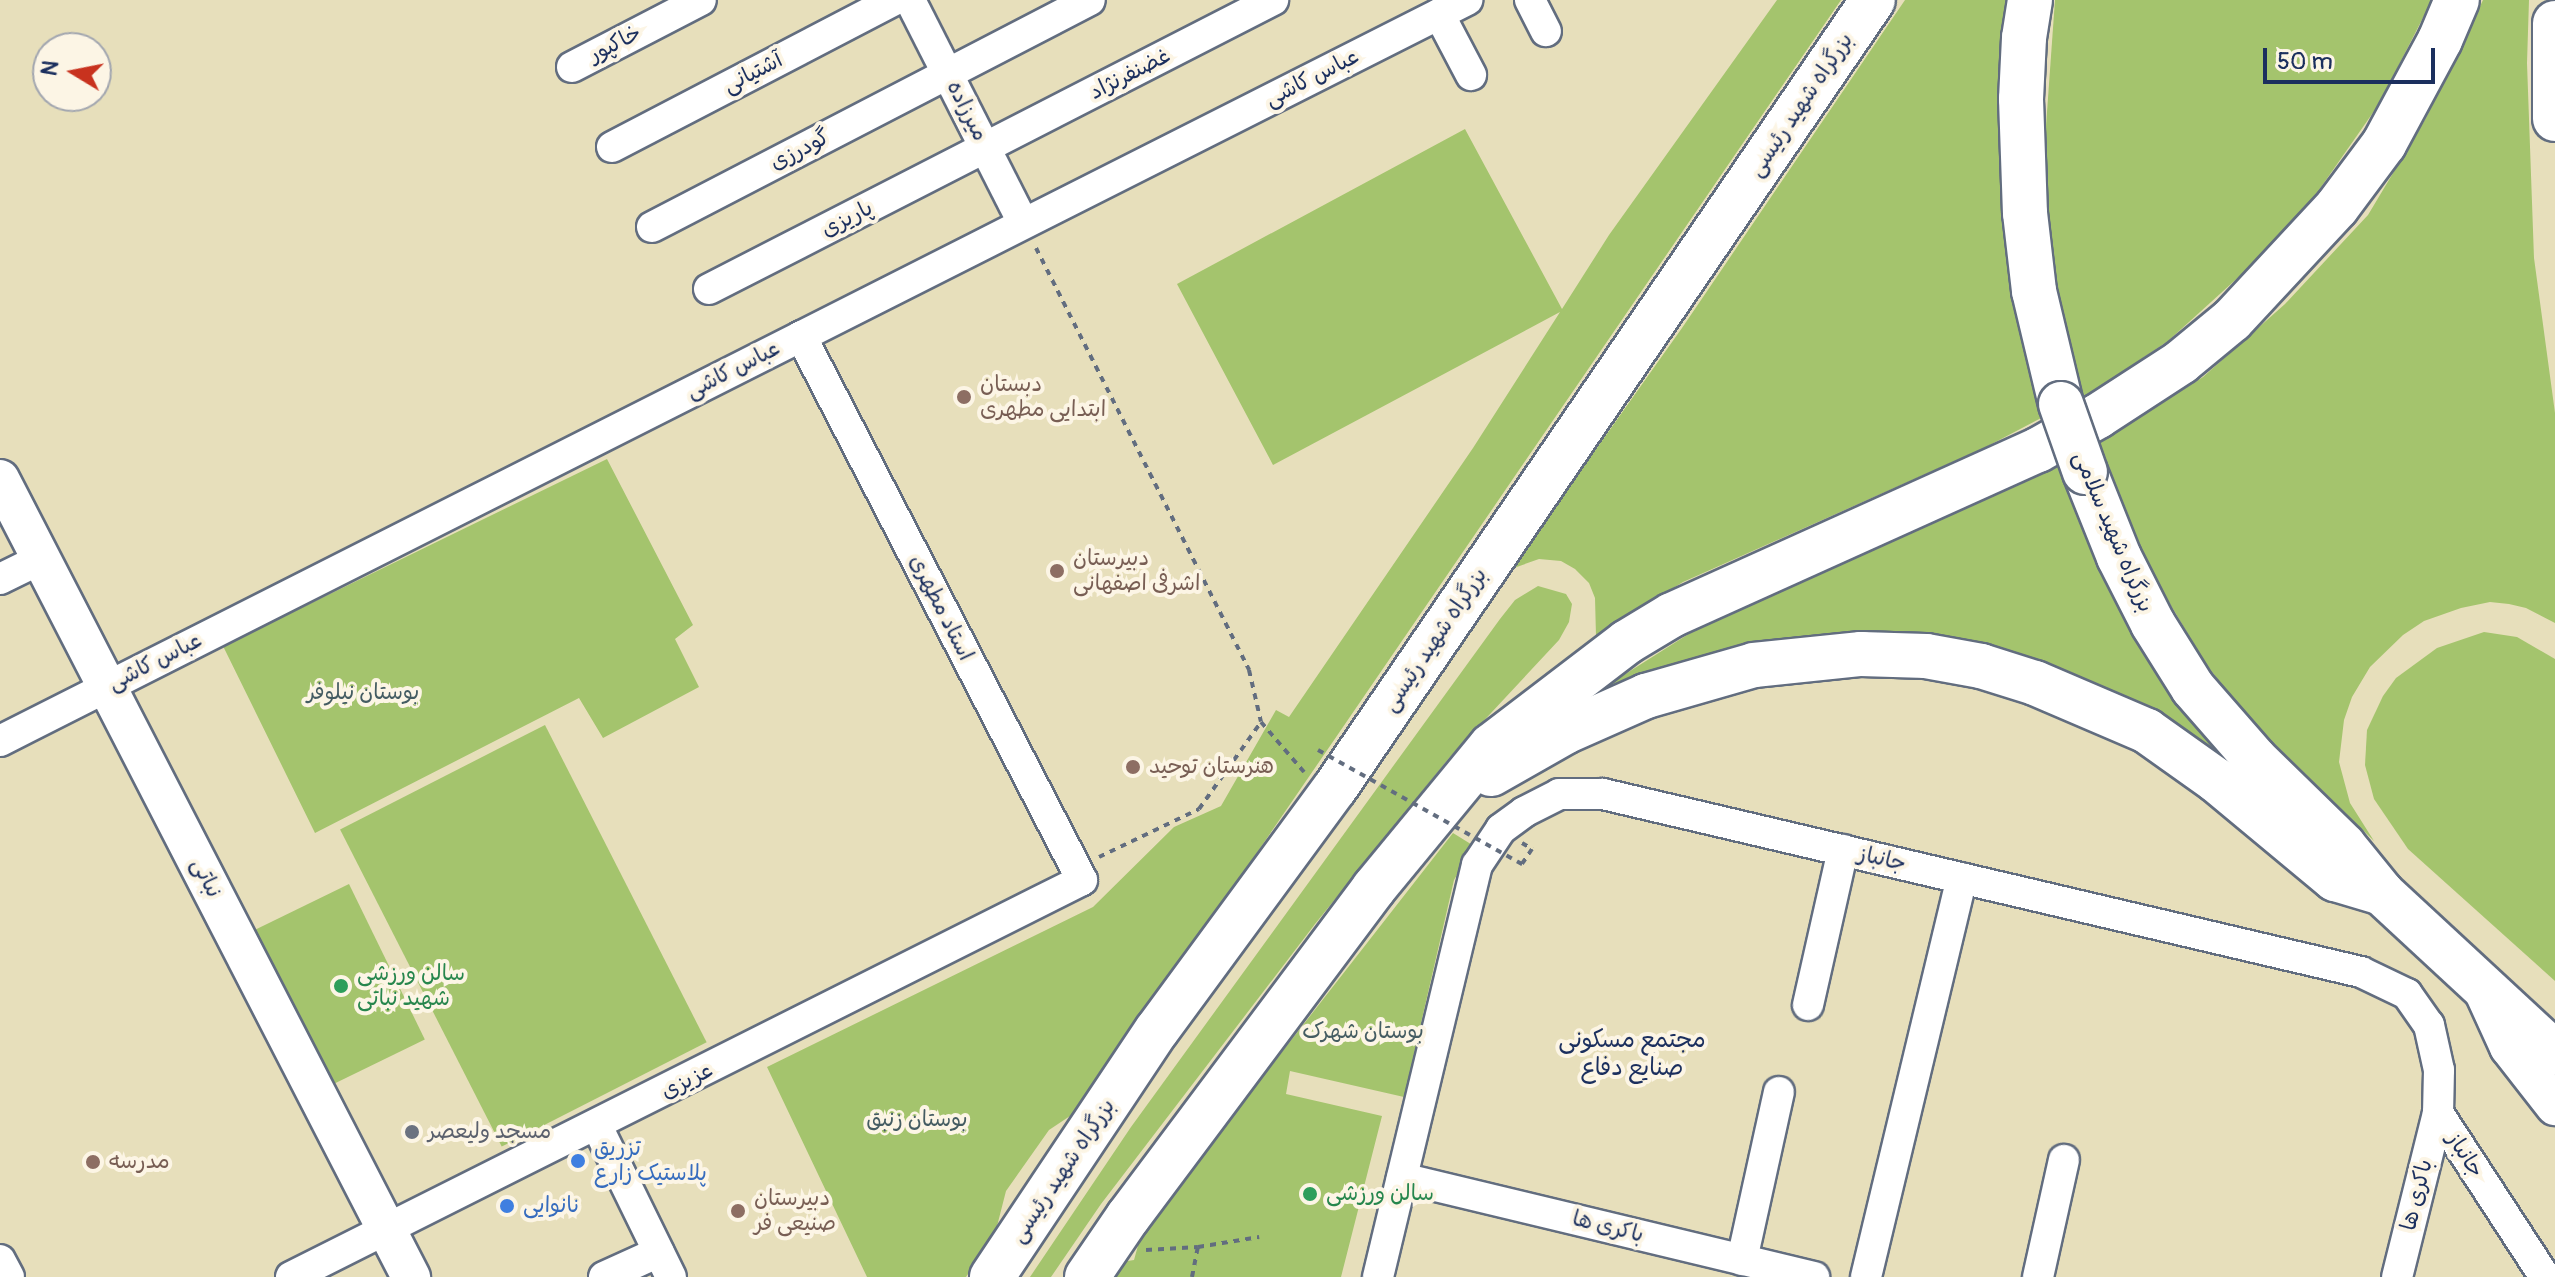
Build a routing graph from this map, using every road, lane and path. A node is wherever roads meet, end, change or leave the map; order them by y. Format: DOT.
graph roads {
  1 [pos="701,0"];
  2 [pos="894,0"];
  3 [pos="910,0"];
  4 [pos="1090,0"];
  5 [pos="1273,0"];
  6 [pos="1467,0"];
  7 [pos="1530,0"];
  8 [pos="1873,0"];
  9 [pos="2030,0"];
  10 [pos="2457,0"];
  11 [pos="1439,14"];
  12 [pos="2555,23"];
  13 [pos="1546,31"];
  14 [pos="572,67"];
  15 [pos="948,74"];
  16 [pos="1471,75"];
  17 [pos="2555,119"];
  18 [pos="612,147"];
  19 [pos="986,149"];
  20 [pos="1023,223"];
  21 [pos="652,227"];
  22 [pos="709,289"];
  23 [pos="801,336"];
  24 [pos="0,479"];
  25 [pos="41,559"];
  26 [pos="0,579"];
  27 [pos="107,686"];
  28 [pos="1261,722"];
  29 [pos="0,741"];
  30 [pos="1318,750"];
  31 [pos="1303,774"];
  32 [pos="1444,801"];
  33 [pos="1532,849"];
  34 [pos="1843,850"];
  35 [pos="1079,874"];
  36 [pos="1962,878"];
  37 [pos="2382,893"];
  38 [pos="2480,984"];
  39 [pos="1808,1005"];
  40 [pos="2555,1053"];
  41 [pos="1779,1092"];
  42 [pos="2555,1106"];
  43 [pos="2438,1113"];
  44 [pos="597,1126"];
  45 [pos="2064,1160"];
  46 [pos="1402,1178"];
  47 [pos="387,1229"];
  48 [pos="1259,1237"];
  49 [pos="1198,1247"];
  50 [pos="1137,1251"];
  51 [pos="0,1260"];
  52 [pos="1742,1260"];
  53 [pos="665,1264"];
  54 [pos="9,1277"];
  55 [pos="291,1277"];
  56 [pos="411,1277"];
  57 [pos="604,1277"];
  58 [pos="992,1277"];
  59 [pos="1087,1277"];
  60 [pos="1192,1277"];
  61 [pos="1378,1277"];
  62 [pos="1814,1277"];
  63 [pos="1866,1277"];
  64 [pos="2038,1277"];
  65 [pos="2397,1277"];
  66 [pos="2545,1277"];
  1 -- 14 [label="street, خاکپور"];
  2 -- 18 [label="street, آشتیانی"];
  3 -- 15 [label="street, میرزاده"];
  4 -- 15 [label="street, گودرزی"];
  5 -- 19 [label="street, غضنفرنژاد"];
  6 -- 11 [label="street, عباس کاشی"];
  7 -- 13 [label="street"];
  8 -- 58 [label="highway, بزرگراه شهید رئیسی"];
  9 -- 37 [label="highway, بزرگراه شهید سلامی, bridge"];
  10 -- 32 [label="highway"];
  11 -- 16 [label="street"];
  11 -- 20 [label="street, عباس کاشی"];
  12 -- 17 [label="highway"];
  15 -- 19 [label="street, میرزاده"];
  15 -- 21 [label="street, گودرزی"];
  19 -- 20 [label="street, میرزاده"];
  19 -- 22 [label="street, پاریزی"];
  20 -- 23 [label="street, عباس کاشی"];
  20 -- 28 [label="path"];
  23 -- 27 [label="street, عباس کاشی"];
  23 -- 35 [label="street, استاد مطهری"];
  24 -- 25 [label="main road, نباتی"];
  25 -- 26 [label="street"];
  25 -- 27 [label="main road, نباتی"];
  27 -- 29 [label="street, عباس کاشی"];
  27 -- 47 [label="main road, نباتی"];
  28 -- 31 [label="path"];
  28 -- 35 [label="path"];
  30 -- 33 [label="path, bridge"];
  32 -- 37 [label="highway"];
  32 -- 59 [label="highway"];
  34 -- 36 [label="street, جانباز"];
  34 -- 39 [label="street"];
  34 -- 46 [label="street, جانباز"];
  35 -- 44 [label="street, عزیزی"];
  36 -- 43 [label="street, جانباز"];
  36 -- 63 [label="street"];
  37 -- 38 [label="highway, بزرگراه شهید سلامی"];
  38 -- 40 [label="highway, بزرگراه شهید سلامی"];
  38 -- 42 [label="main road"];
  41 -- 52 [label="street"];
  43 -- 65 [label="street, باکری ها"];
  43 -- 66 [label="street, جانباز"];
  44 -- 47 [label="street, عزیزی"];
  44 -- 53 [label="street"];
  45 -- 64 [label="street"];
  46 -- 52 [label="street, باکری ها"];
  46 -- 61 [label="street, جانباز"];
  47 -- 55 [label="street, عزیزی"];
  47 -- 56 [label="main road, نباتی"];
  48 -- 49 [label="path"];
  49 -- 50 [label="path"];
  49 -- 60 [label="path"];
  51 -- 54 [label="street"];
  52 -- 62 [label="street, باکری ها"];
  53 -- 57 [label="street"];
}
